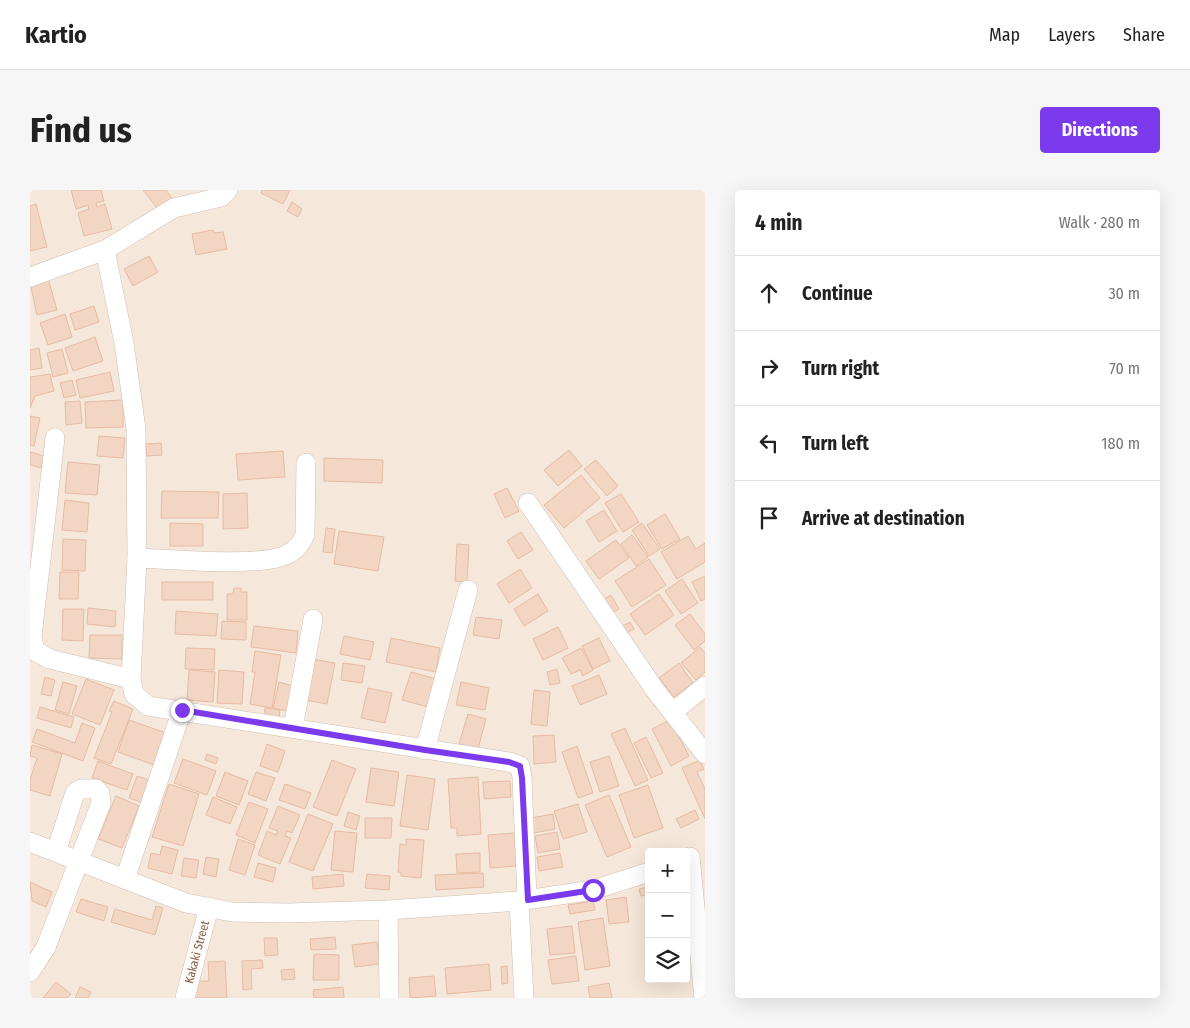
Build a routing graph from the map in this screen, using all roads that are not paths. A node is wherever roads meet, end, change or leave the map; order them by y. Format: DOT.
graph roads {
  1 [pos="228,190"];
  2 [pos="105,250"];
  3 [pos="30,277"];
  4 [pos="55,438"];
  5 [pos="306,463"];
  6 [pos="528,503"];
  7 [pos="137,558"];
  8 [pos="468,590"];
  9 [pos="313,619"];
  10 [pos="131,679"];
  11 [pos="705,686"];
  12 [pos="182,710"];
  13 [pos="672,712"];
  14 [pos="293,728"];
  15 [pos="425,750"];
  16 [pos="705,754"];
  17 [pos="30,842"];
  18 [pos="56,852"];
  19 [pos="694,854"];
  20 [pos="80,860"];
  21 [pos="645,873"];
  22 [pos="126,879"];
  23 [pos="523,900"];
  24 [pos="209,907"];
  25 [pos="388,910"];
  26 [pos="30,972"];
  27 [pos="185,998"];
  28 [pos="389,998"];
  29 [pos="524,998"];
  30 [pos="704,998"];
  1 -- 2 [label="street"];
  2 -- 3 [label="street"];
  2 -- 7 [label="street"];
  4 -- 10 [label="street"];
  5 -- 7 [label="street"];
  6 -- 13 [label="street"];
  7 -- 10 [label="street"];
  8 -- 15 [label="street"];
  9 -- 14 [label="street"];
  10 -- 12 [label="street"];
  11 -- 13 [label="street"];
  12 -- 14 [label="street"];
  12 -- 22 [label="street"];
  13 -- 16 [label="street"];
  14 -- 15 [label="street"];
  15 -- 23 [label="street"];
  17 -- 18 [label="street"];
  18 -- 20 [label="street"];
  18 -- 20 [label="street"];
  19 -- 30 [label="street"];
  20 -- 22 [label="street"];
  20 -- 26 [label="street"];
  21 -- 23 [label="street"];
  22 -- 24 [label="street"];
  23 -- 25 [label="street"];
  23 -- 29 [label="street"];
  24 -- 25 [label="street"];
  24 -- 27 [label="street, Kakaki Street"];
  25 -- 28 [label="street"];
}
